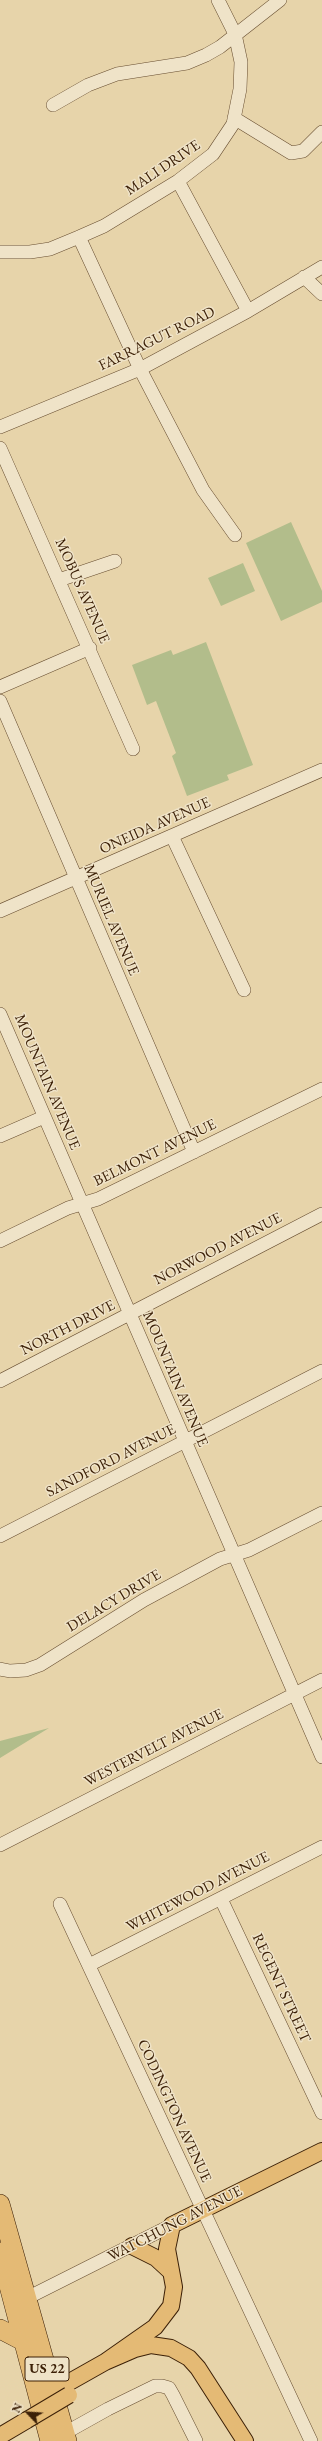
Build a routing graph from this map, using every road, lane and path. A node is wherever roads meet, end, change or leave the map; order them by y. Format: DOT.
graph roads {
  1 [pos="218,0"];
  2 [pos="280,0"];
  3 [pos="235,34"];
  4 [pos="53,105"];
  5 [pos="234,118"];
  6 [pos="322,132"];
  7 [pos="178,181"];
  8 [pos="79,237"];
  9 [pos="0,252"];
  10 [pos="322,267"];
  11 [pos="304,277"];
  12 [pos="322,294"];
  13 [pos="248,311"];
  14 [pos="140,368"];
  15 [pos="0,427"];
  16 [pos="0,448"];
  17 [pos="234,535"];
  18 [pos="115,561"];
  19 [pos="59,580"];
  20 [pos="90,648"];
  21 [pos="0,687"];
  22 [pos="0,701"];
  23 [pos="133,748"];
  24 [pos="322,770"];
  25 [pos="172,836"];
  26 [pos="76,878"];
  27 [pos="0,911"];
  28 [pos="244,990"];
  29 [pos="1,1020"];
  30 [pos="322,1089"];
  31 [pos="44,1117"];
  32 [pos="0,1136"];
  33 [pos="194,1152"];
  34 [pos="82,1204"];
  35 [pos="322,1214"];
  36 [pos="0,1241"];
  37 [pos="130,1314"];
  38 [pos="322,1371"];
  39 [pos="0,1381"];
  40 [pos="185,1441"];
  41 [pos="322,1512"];
  42 [pos="0,1536"];
  43 [pos="234,1555"];
  44 [pos="5,1670"];
  45 [pos="322,1680"];
  46 [pos="294,1694"];
  47 [pos="322,1757"];
  48 [pos="0,1845"];
  49 [pos="322,1847"];
  50 [pos="221,1899"];
  51 [pos="60,1904"];
  52 [pos="89,1966"];
  53 [pos="322,2113"];
  54 [pos="322,2151"];
  55 [pos="0,2204"];
  56 [pos="203,2210"];
  57 [pos="172,2225"];
  58 [pos="132,2246"];
  59 [pos="0,2252"];
  60 [pos="170,2270"];
  61 [pos="9,2288"];
  62 [pos="27,2298"];
  63 [pos="0,2308"];
  64 [pos="0,2329"];
  65 [pos="23,2341"];
  66 [pos="105,2362"];
  67 [pos="68,2390"];
  68 [pos="26,2414"];
  69 [pos="0,2423"];
  70 [pos="0,2436"];
  71 [pos="61,2438"];
  72 [pos="196,2441"];
  73 [pos="234,2441"];
  74 [pos="245,2441"];
  75 [pos="311,2441"];
  1 -- 3 [label="street, MALI DRIVE"];
  2 -- 3 [label="street"];
  3 -- 4 [label="street"];
  3 -- 5 [label="street, MALI DRIVE"];
  5 -- 6 [label="street"];
  5 -- 7 [label="street, MALI DRIVE"];
  7 -- 8 [label="street, MALI DRIVE"];
  7 -- 13 [label="street"];
  8 -- 9 [label="street, MALI DRIVE"];
  8 -- 14 [label="street"];
  10 -- 11 [label="street, FARRAGUT ROAD"];
  11 -- 12 [label="street"];
  11 -- 13 [label="street, FARRAGUT ROAD"];
  13 -- 14 [label="street, FARRAGUT ROAD"];
  14 -- 15 [label="street, FARRAGUT ROAD"];
  14 -- 17 [label="street"];
  16 -- 19 [label="street, MOBUS AVENUE"];
  18 -- 19 [label="street"];
  19 -- 20 [label="street, MOBUS AVENUE"];
  20 -- 21 [label="street"];
  20 -- 23 [label="street, MOBUS AVENUE"];
  22 -- 26 [label="street, MURIEL AVENUE"];
  24 -- 25 [label="street, ONEIDA AVENUE"];
  25 -- 26 [label="street, ONEIDA AVENUE"];
  25 -- 28 [label="street"];
  26 -- 27 [label="street, ONEIDA AVENUE"];
  26 -- 33 [label="street, MURIEL AVENUE"];
  29 -- 31 [label="street, MOUNTAIN AVENUE"];
  30 -- 33 [label="street, BELMONT AVENUE"];
  31 -- 32 [label="street"];
  31 -- 34 [label="street, MOUNTAIN AVENUE"];
  33 -- 34 [label="street, BELMONT AVENUE"];
  34 -- 36 [label="street, BELMONT AVENUE"];
  34 -- 37 [label="street, MOUNTAIN AVENUE"];
  35 -- 37 [label="street, NORWOOD AVENUE"];
  37 -- 39 [label="street, NORTH DRIVE"];
  37 -- 40 [label="street, MOUNTAIN AVENUE"];
  38 -- 40 [label="street, SANDFORD AVENUE"];
  40 -- 42 [label="street, SANDFORD AVENUE"];
  40 -- 43 [label="street, MOUNTAIN AVENUE"];
  41 -- 43 [label="street, DELACY DRIVE"];
  43 -- 44 [label="street, DELACY DRIVE"];
  43 -- 46 [label="street, MOUNTAIN AVENUE"];
  45 -- 46 [label="street, WESTERVELT AVENUE"];
  46 -- 47 [label="street, MOUNTAIN AVENUE"];
  46 -- 48 [label="street, WESTERVELT AVENUE"];
  49 -- 50 [label="street, WHITEWOOD AVENUE"];
  50 -- 52 [label="street, WHITEWOOD AVENUE"];
  50 -- 53 [label="street, REGENT STREET"];
  51 -- 52 [label="street, CODINGTON AVENUE"];
  52 -- 56 [label="street, CODINGTON AVENUE"];
  54 -- 56 [label="main road, WATCHUNG AVENUE"];
  55 -- 62 [label="highway, US 22"];
  56 -- 57 [label="main road, WATCHUNG AVENUE"];
  56 -- 75 [label="street, CODINGTON AVENUE"];
  57 -- 58 [label="street, WATCHUNG AVENUE"];
  57 -- 60 [label="main road"];
  58 -- 60 [label="main road"];
  58 -- 62 [label="street, WATCHUNG AVENUE"];
  59 -- 61 [label="highway, US 22"];
  60 -- 66 [label="main road"];
  61 -- 63 [label="highway"];
  61 -- 65 [label="highway, US 22"];
  62 -- 71 [label="highway, US 22"];
  64 -- 65 [label="highway"];
  65 -- 71 [label="highway, US 22"];
  66 -- 67 [label="main road"];
  66 -- 74 [label="main road"];
  67 -- 68 [label="main road, bridge"];
  67 -- 73 [label="main road"];
  68 -- 69 [label="main road"];
  68 -- 70 [label="main road"];
  71 -- 72 [label="street"];
}
